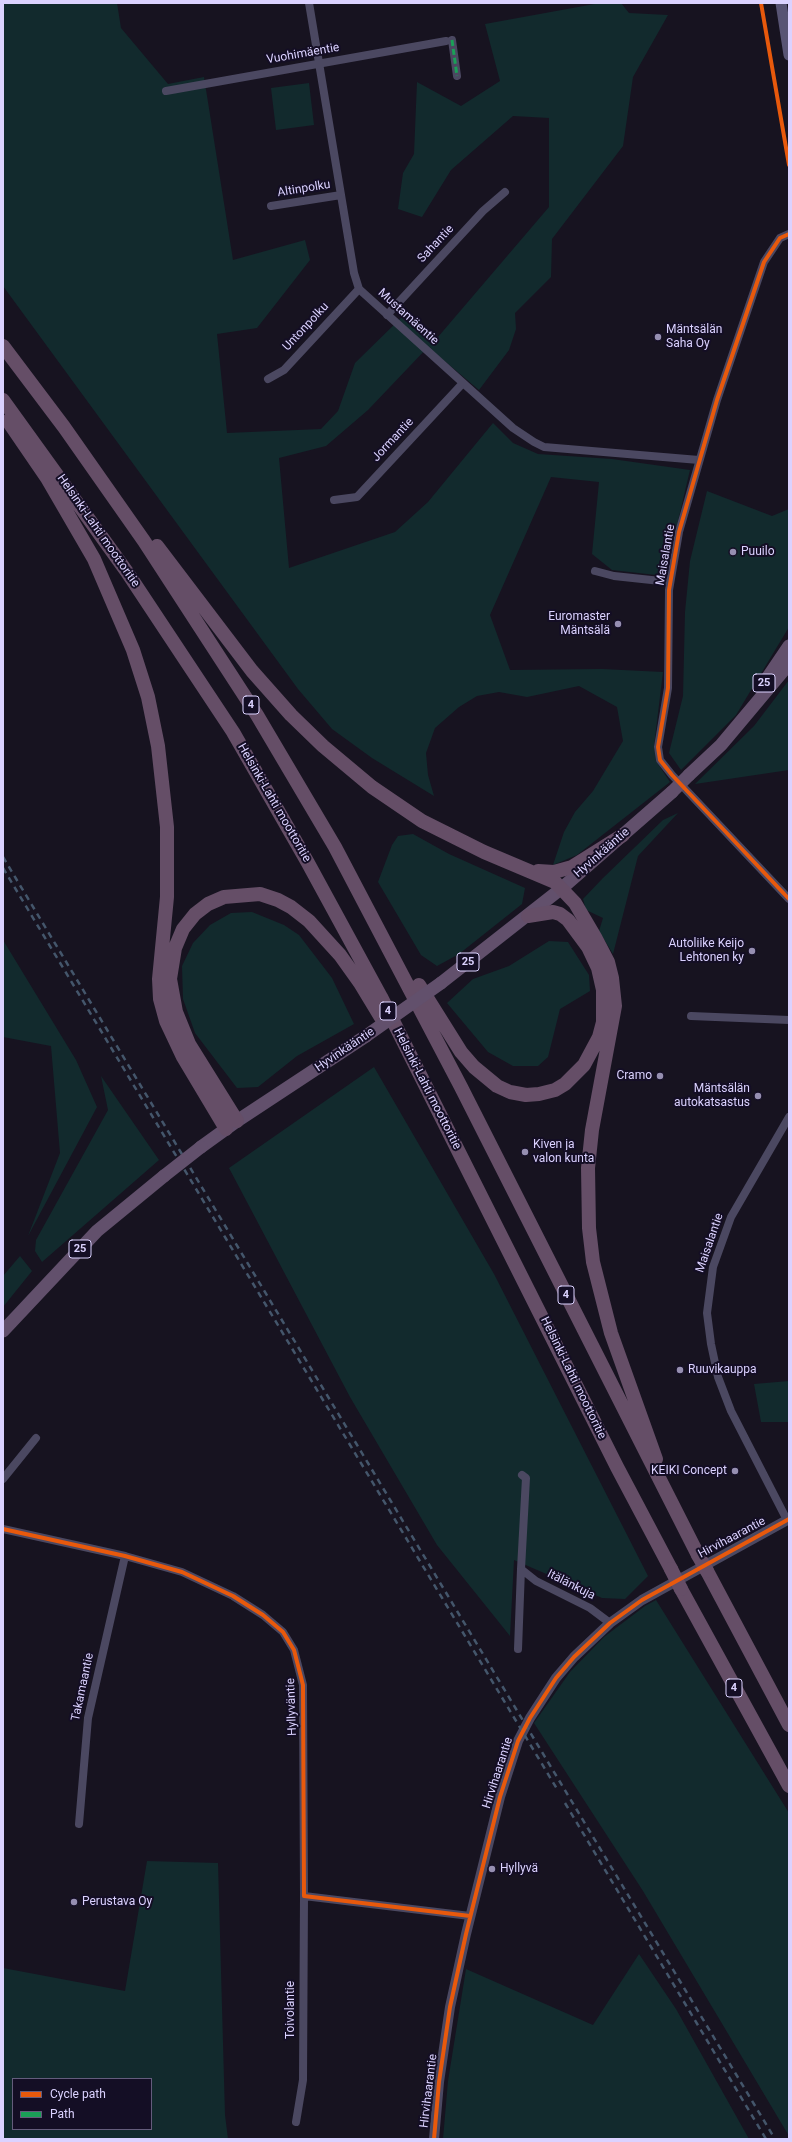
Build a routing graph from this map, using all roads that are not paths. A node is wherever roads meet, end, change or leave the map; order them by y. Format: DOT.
graph roads {
  1 [pos="310,3"];
  2 [pos="781,3"];
  3 [pos="789,55"];
  4 [pos="319,63"];
  5 [pos="457,76"];
  6 [pos="166,91"];
  7 [pos="505,192"];
  8 [pos="341,195"];
  9 [pos="271,206"];
  10 [pos="789,234"];
  11 [pos="360,289"];
  12 [pos="387,315"];
  13 [pos="3,346"];
  14 [pos="268,379"];
  15 [pos="462,383"];
  16 [pos="3,400"];
  17 [pos="3,414"];
  18 [pos="64,427"];
  19 [pos="699,460"];
  20 [pos="334,500"];
  21 [pos="595,571"];
  22 [pos="670,582"];
  23 [pos="789,646"];
  24 [pos="789,664"];
  25 [pos="742,721"];
  26 [pos="623,835"];
  27 [pos="523,868"];
  28 [pos="350,874"];
  29 [pos="562,888"];
  30 [pos="789,899"];
  31 [pos="528,916"];
  32 [pos="691,1016"];
  33 [pos="789,1020"];
  34 [pos="789,1117"];
  35 [pos="231,1125"];
  36 [pos="463,1161"];
  37 [pos="3,1331"];
  38 [pos="36,1438"];
  39 [pos="522,1475"];
  40 [pos="3,1479"];
  41 [pos="671,1504"];
  42 [pos="788,1519"];
  43 [pos="3,1529"];
  44 [pos="125,1556"];
  45 [pos="521,1569"];
  46 [pos="610,1623"];
  47 [pos="518,1648"];
  48 [pos="789,1725"];
  49 [pos="789,1786"];
  50 [pos="78,1824"];
  51 [pos="304,1896"];
  52 [pos="470,1916"];
  53 [pos="296,2122"];
  54 [pos="434,2139"];
  1 -- 4 [label="street, Mustamäentie"];
  2 -- 3 [label="main road"];
  4 -- 5 [label="street, Vuohimäentie"];
  4 -- 6 [label="street, Vuohimäentie"];
  4 -- 8 [label="street, Mustamäentie"];
  7 -- 12 [label="street, Sahantie"];
  8 -- 9 [label="street, Altinpolku"];
  8 -- 11 [label="street, Mustamäentie"];
  10 -- 19 [label="street, Maisalantie"];
  11 -- 12 [label="street, Mustamäentie"];
  11 -- 14 [label="street, Untonpolku"];
  12 -- 15 [label="street, Mustamäentie"];
  13 -- 18 [label="highway, 4"];
  15 -- 19 [label="street, Mustamäentie"];
  15 -- 20 [label="street, Jormantie"];
  16 -- 36 [label="highway, Helsinki-Lahti moottoritie / 4"];
  17 -- 35 [label="highway"];
  18 -- 27 [label="highway"];
  18 -- 28 [label="highway, 4"];
  19 -- 22 [label="street, Maisalantie"];
  21 -- 22 [label="street"];
  22 -- 30 [label="street, Maisalantie"];
  23 -- 25 [label="highway, Hyvinkääntie / 25"];
  24 -- 25 [label="highway, Hyvinkääntie / 25"];
  25 -- 26 [label="highway, Hyvinkääntie / 25, bridge"];
  26 -- 27 [label="highway"];
  26 -- 29 [label="highway, Hyvinkääntie / 25"];
  27 -- 29 [label="highway"];
  28 -- 31 [label="highway"];
  28 -- 41 [label="highway, 4"];
  29 -- 31 [label="highway, Hyvinkääntie / 25"];
  29 -- 41 [label="highway"];
  31 -- 35 [label="highway, Hyvinkääntie / 25, bridge"];
  32 -- 33 [label="street"];
  34 -- 42 [label="street, Maisalantie"];
  35 -- 36 [label="highway"];
  35 -- 37 [label="highway, Hyvinkääntie / 25, bridge"];
  36 -- 49 [label="highway, Helsinki-Lahti moottoritie / 4, bridge"];
  38 -- 40 [label="street"];
  39 -- 45 [label="street"];
  41 -- 48 [label="highway, 4, bridge"];
  42 -- 46 [label="street, Hirvihaarantie"];
  43 -- 44 [label="street, Hyllyväntie"];
  44 -- 50 [label="street, Takamaantie"];
  44 -- 51 [label="street, Hyllyväntie"];
  45 -- 46 [label="street, Itälänkuja"];
  45 -- 47 [label="street"];
  46 -- 52 [label="street, Hirvihaarantie"];
  51 -- 52 [label="street"];
  51 -- 53 [label="street, Toivolantie"];
  52 -- 54 [label="street, Hirvihaarantie"];
}
